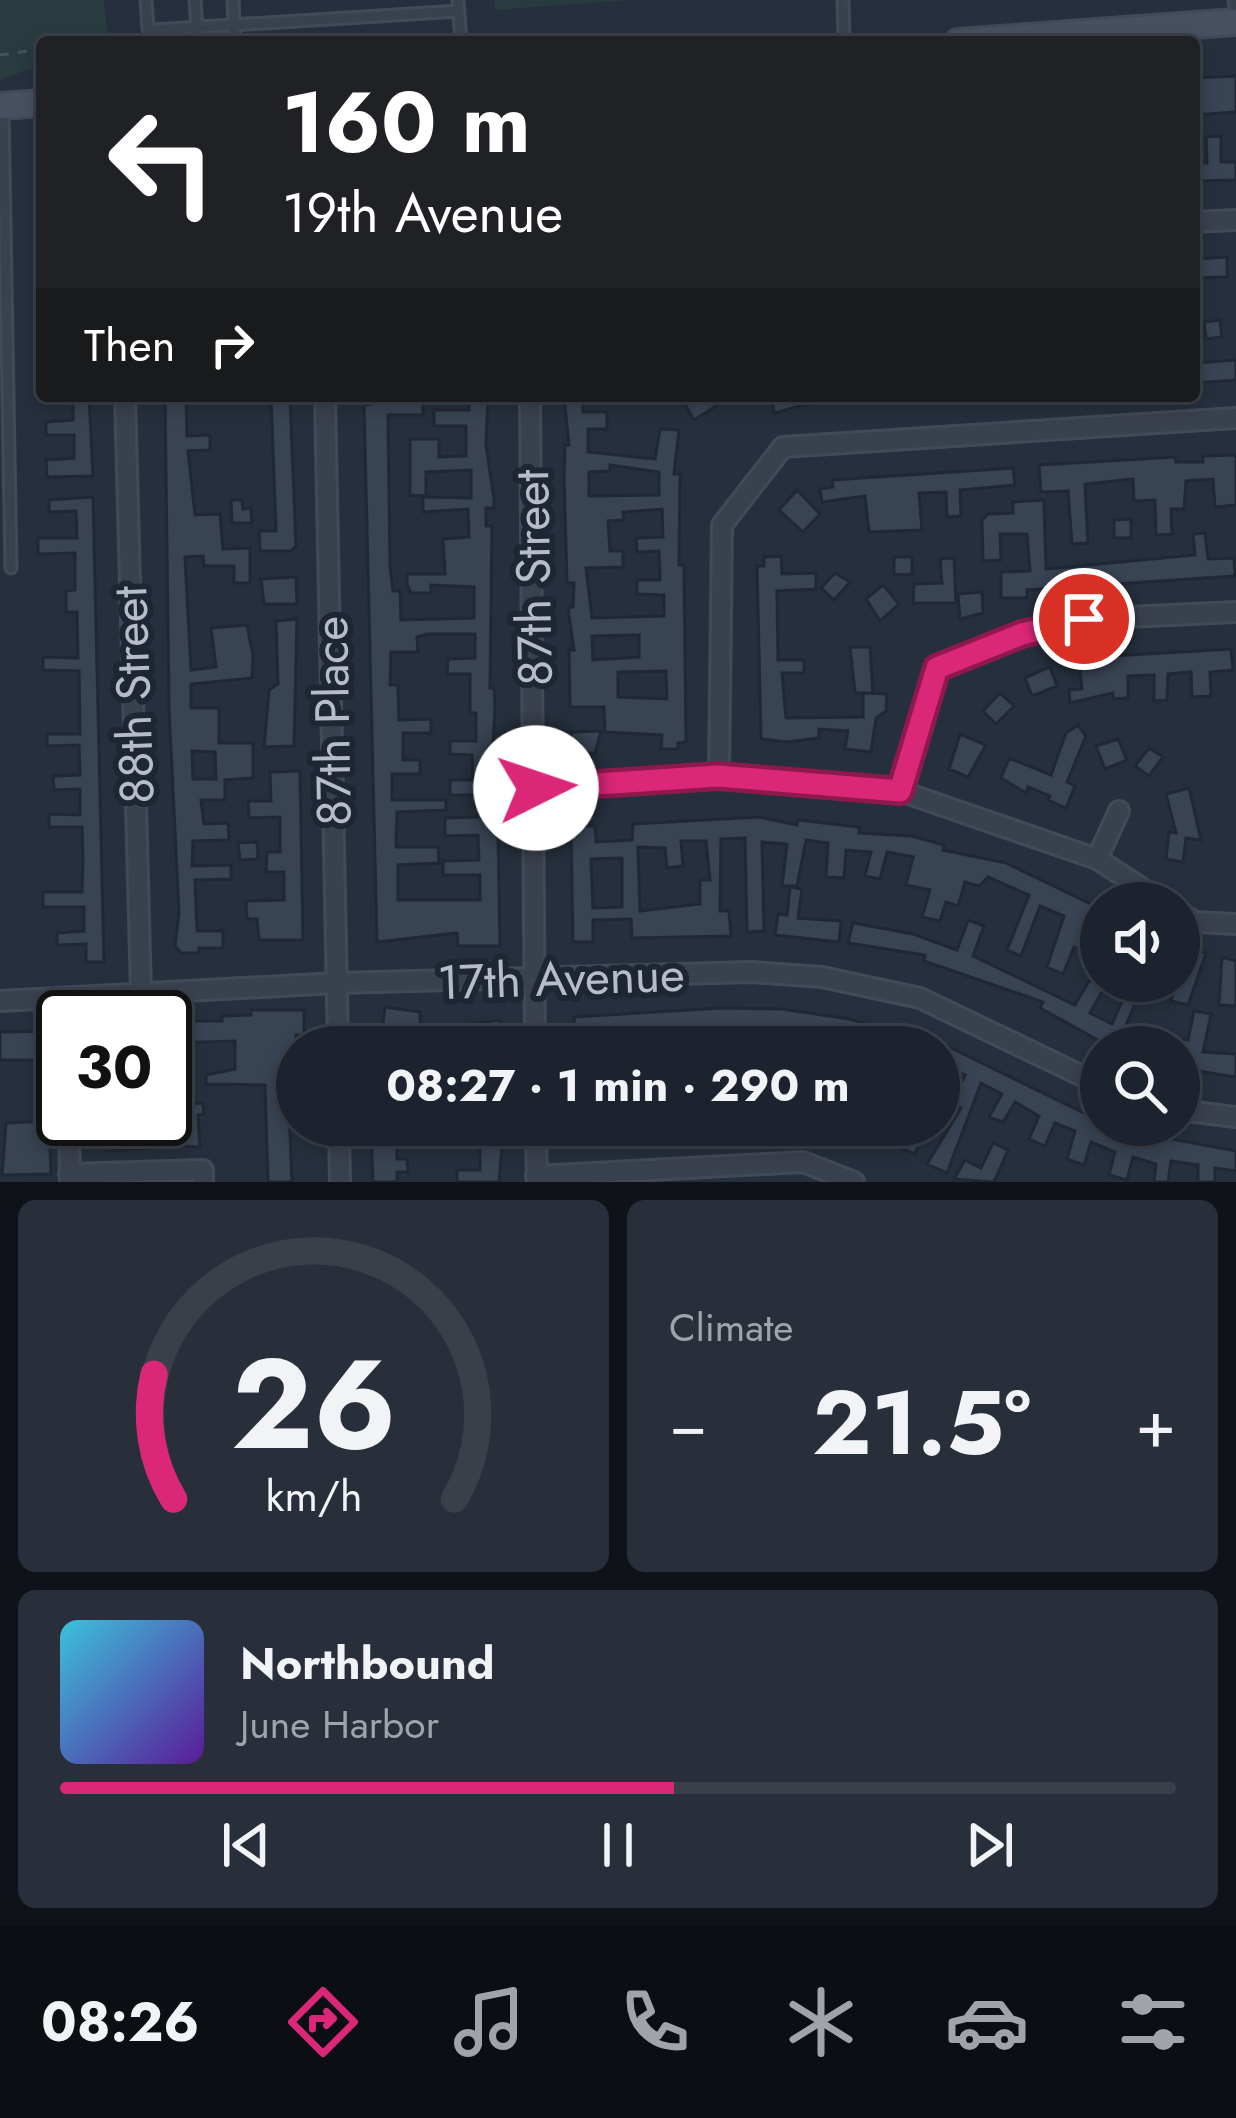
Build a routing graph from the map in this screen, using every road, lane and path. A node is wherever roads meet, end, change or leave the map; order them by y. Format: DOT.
graph roads {
  1 [pos="146,0"];
  2 [pos="195,0"];
  3 [pos="233,0"];
  4 [pos="843,0"];
  5 [pos="1234,0"];
  6 [pos="459,5"];
  7 [pos="1236,19"];
  8 [pos="235,26"];
  9 [pos="197,28"];
  10 [pos="148,29"];
  11 [pos="115,36"];
  12 [pos="198,36"];
  13 [pos="236,36"];
  14 [pos="461,36"];
  15 [pos="844,36"];
  16 [pos="1093,36"];
  17 [pos="36,50"];
  18 [pos="0,55"];
  19 [pos="36,103"];
  20 [pos="1,106"];
  21 [pos="1236,220"];
  22 [pos="1200,222"];
  23 [pos="4,362"];
  24 [pos="125,402"];
  25 [pos="325,402"];
  26 [pos="530,402"];
  27 [pos="1236,418"];
  28 [pos="11,568"];
  29 [pos="1236,612"];
  30 [pos="718,776"];
  31 [pos="536,788"];
  32 [pos="900,791"];
  33 [pos="1119,811"];
  34 [pos="1096,859"];
  35 [pos="1132,882"];
  36 [pos="1200,922"];
  37 [pos="1236,924"];
  38 [pos="534,980"];
  39 [pos="338,983"];
  40 [pos="141,990"];
  41 [pos="192,990"];
  42 [pos="36,999"];
  43 [pos="0,1001"];
  44 [pos="338,1026"];
  45 [pos="535,1026"];
  46 [pos="1080,1075"];
  47 [pos="1200,1112"];
  48 [pos="1236,1117"];
  49 [pos="69,1146"];
  50 [pos="339,1146"];
  51 [pos="536,1146"];
  52 [pos="69,1178"];
  53 [pos="536,1179"];
  54 [pos="203,1182"];
  55 [pos="340,1182"];
  56 [pos="854,1182"];
  1 -- 10 [label="lane"];
  2 -- 9 [label="lane"];
  3 -- 8 [label="lane"];
  4 -- 15 [label="lane"];
  5 -- 7 [label="lane"];
  6 -- 8 [label="lane"];
  6 -- 14 [label="lane"];
  7 -- 16 [label="street"];
  8 -- 9 [label="lane"];
  8 -- 13 [label="lane"];
  9 -- 10 [label="lane"];
  9 -- 12 [label="lane"];
  10 -- 11 [label="path"];
  17 -- 18 [label="path"];
  19 -- 20 [label="street"];
  20 -- 23 [label="lane"];
  21 -- 22 [label="street"];
  23 -- 28 [label="lane"];
  24 -- 40 [label="street, 88th Street"];
  25 -- 39 [label="street, 87th Place"];
  26 -- 31 [label="street, 87th Street"];
  27 -- 30 [label="street"];
  29 -- 32 [label="street"];
  30 -- 31 [label="street"];
  30 -- 32 [label="street"];
  31 -- 38 [label="street, 87th Street"];
  32 -- 34 [label="street"];
  33 -- 34 [label="street"];
  34 -- 35 [label="street"];
  36 -- 37 [label="street"];
  38 -- 39 [label="street, 17th Avenue"];
  38 -- 45 [label="street, 87th Street"];
  38 -- 46 [label="street, 17th Avenue"];
  39 -- 41 [label="street, 17th Avenue"];
  39 -- 44 [label="street, 87th Place"];
  42 -- 43 [label="street, 17th Avenue"];
  47 -- 48 [label="street"];
  49 -- 52 [label="street"];
  50 -- 55 [label="street"];
  51 -- 53 [label="street"];
  52 -- 54 [label="street"];
  53 -- 56 [label="street"];
}
